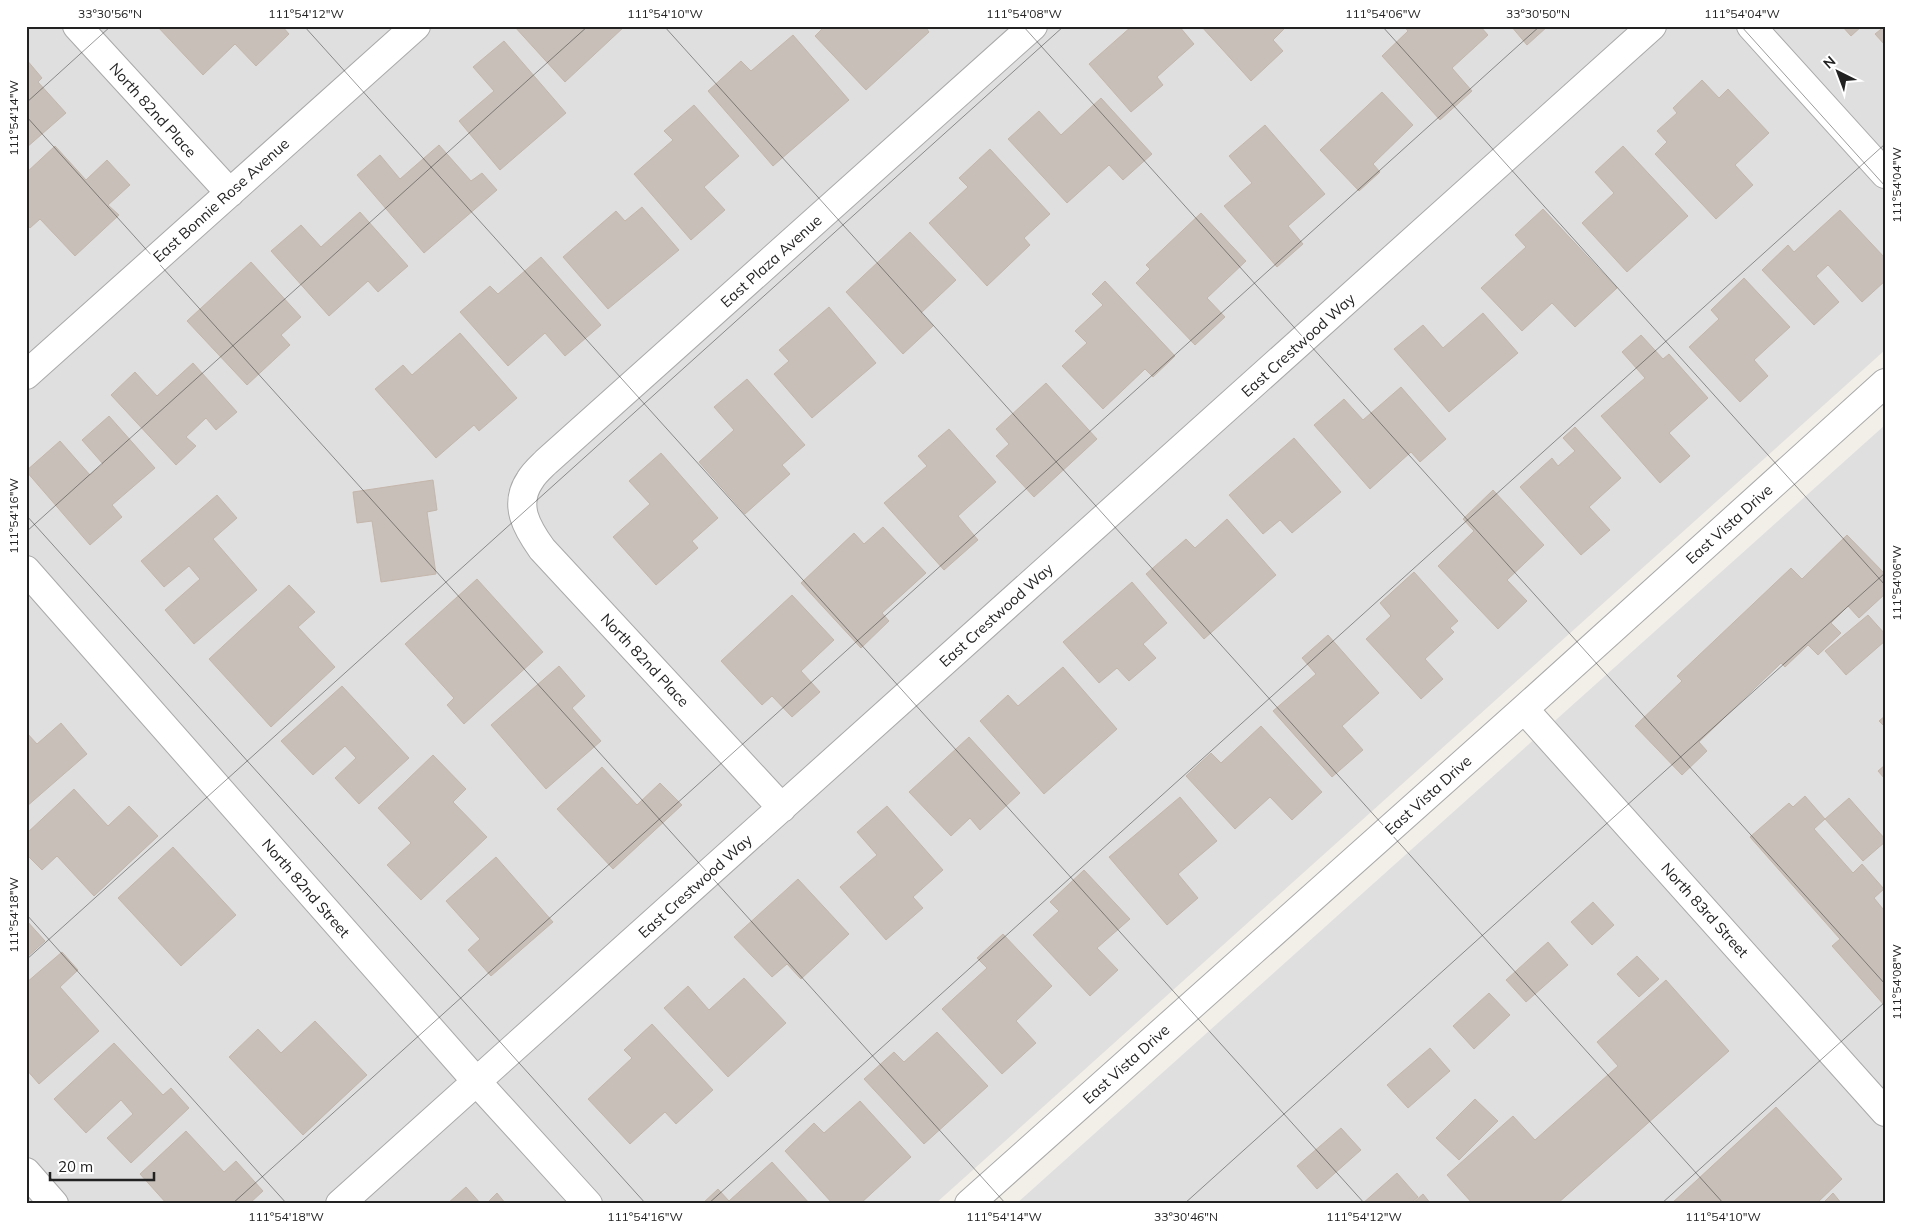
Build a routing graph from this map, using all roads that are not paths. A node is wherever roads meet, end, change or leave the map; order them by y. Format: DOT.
graph roads {
  1 [pos="77,26"];
  2 [pos="416,26"];
  3 [pos="1033,26"];
  4 [pos="1652,26"];
  5 [pos="1751,26"];
  6 [pos="1885,174"];
  7 [pos="230,193"];
  8 [pos="26,375"];
  9 [pos="1885,384"];
  10 [pos="521,504"];
  11 [pos="26,570"];
  12 [pos="1524,709"];
  13 [pos="782,808"];
  14 [pos="477,1082"];
  15 [pos="1885,1112"];
  16 [pos="26,1172"];
  17 [pos="54,1204"];
  18 [pos="340,1204"];
  19 [pos="588,1204"];
  20 [pos="969,1204"];
  1 -- 7 [label="street, North 82nd Place"];
  2 -- 7 [label="street, East Bonnie Rose Avenue"];
  3 -- 10 [label="street, East Plaza Avenue"];
  4 -- 13 [label="street, East Crestwood Way"];
  5 -- 6 [label="street"];
  7 -- 8 [label="street, East Bonnie Rose Avenue"];
  9 -- 12 [label="street, East Vista Drive"];
  10 -- 13 [label="street, North 82nd Place"];
  11 -- 14 [label="street, North 82nd Street"];
  12 -- 15 [label="street, North 83rd Street"];
  12 -- 20 [label="street, East Vista Drive"];
  13 -- 14 [label="street, East Crestwood Way"];
  14 -- 18 [label="street, East Crestwood Way"];
  14 -- 19 [label="street, North 82nd Street"];
  16 -- 17 [label="street"];
}
